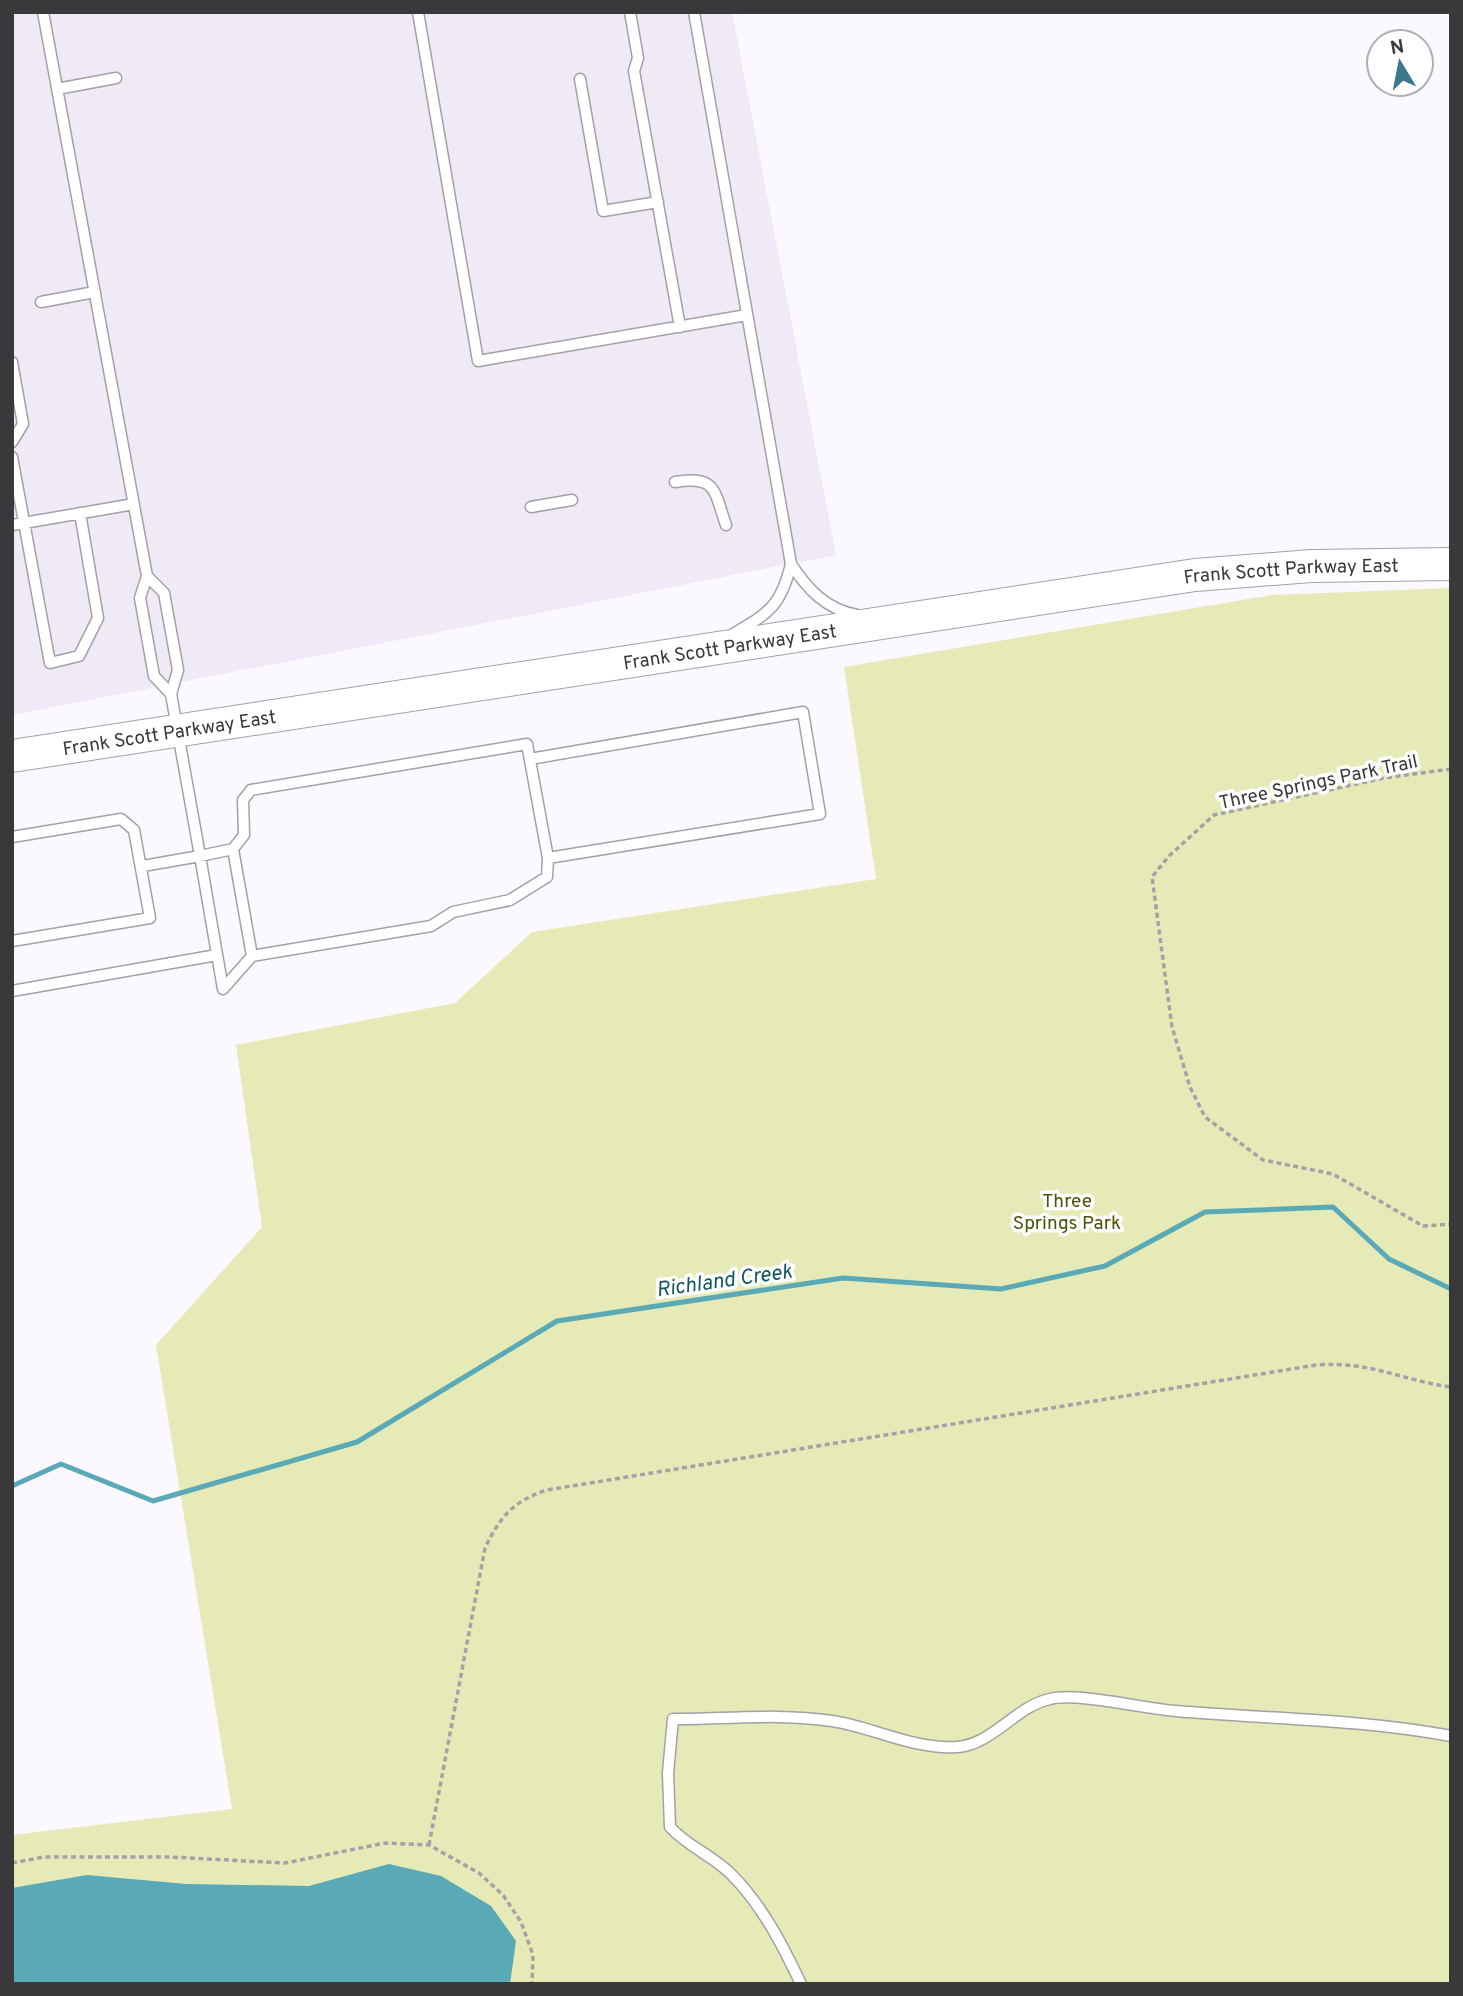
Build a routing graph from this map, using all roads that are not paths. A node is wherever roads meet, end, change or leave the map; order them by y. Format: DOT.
graph roads {
  1 [pos="43,12"];
  2 [pos="418,12"];
  3 [pos="630,12"];
  4 [pos="694,12"];
  5 [pos="116,78"];
  6 [pos="580,79"];
  7 [pos="57,89"];
  8 [pos="657,202"];
  9 [pos="95,292"];
  10 [pos="41,302"];
  11 [pos="747,315"];
  12 [pos="680,327"];
  13 [pos="12,362"];
  14 [pos="12,442"];
  15 [pos="12,457"];
  16 [pos="675,482"];
  17 [pos="572,500"];
  18 [pos="134,504"];
  19 [pos="531,507"];
  20 [pos="80,513"];
  21 [pos="24,523"];
  22 [pos="12,525"];
  23 [pos="726,525"];
  24 [pos="791,564"];
  25 [pos="1451,564"];
  26 [pos="147,576"];
  27 [pos="884,621"];
  28 [pos="710,648"];
  29 [pos="171,694"];
  30 [pos="177,730"];
  31 [pos="12,756"];
  32 [pos="530,759"];
  33 [pos="12,837"];
  34 [pos="233,849"];
  35 [pos="200,856"];
  36 [pos="548,858"];
  37 [pos="143,866"];
  38 [pos="12,941"];
  39 [pos="217,955"];
  40 [pos="252,956"];
  41 [pos="12,991"];
  42 [pos="1451,1736"];
  43 [pos="801,1984"];
  1 -- 7 [label="lane"];
  2 -- 12 [label="lane"];
  3 -- 8 [label="lane"];
  4 -- 11 [label="lane"];
  5 -- 7 [label="lane"];
  6 -- 8 [label="lane"];
  7 -- 9 [label="lane"];
  8 -- 12 [label="lane"];
  9 -- 10 [label="lane"];
  9 -- 18 [label="lane"];
  11 -- 12 [label="lane"];
  11 -- 24 [label="lane"];
  13 -- 14 [label="lane"];
  15 -- 21 [label="lane"];
  16 -- 23 [label="lane"];
  17 -- 19 [label="lane"];
  18 -- 20 [label="lane"];
  18 -- 26 [label="lane"];
  20 -- 21 [label="lane"];
  20 -- 21 [label="lane"];
  21 -- 22 [label="lane"];
  24 -- 27 [label="lane"];
  24 -- 28 [label="lane"];
  25 -- 27 [label="main road, Frank Scott Parkway East"];
  26 -- 29 [label="lane"];
  26 -- 29 [label="lane"];
  27 -- 28 [label="main road, Frank Scott Parkway East"];
  28 -- 30 [label="main road, Frank Scott Parkway East"];
  29 -- 30 [label="lane"];
  30 -- 31 [label="main road, Frank Scott Parkway East"];
  30 -- 35 [label="lane"];
  32 -- 34 [label="lane"];
  32 -- 36 [label="lane"];
  32 -- 36 [label="lane"];
  33 -- 37 [label="lane"];
  34 -- 35 [label="lane"];
  34 -- 40 [label="lane"];
  35 -- 37 [label="lane"];
  35 -- 39 [label="lane"];
  36 -- 40 [label="lane"];
  37 -- 38 [label="lane"];
  39 -- 40 [label="lane"];
  39 -- 41 [label="lane"];
  42 -- 43 [label="lane"];
}
